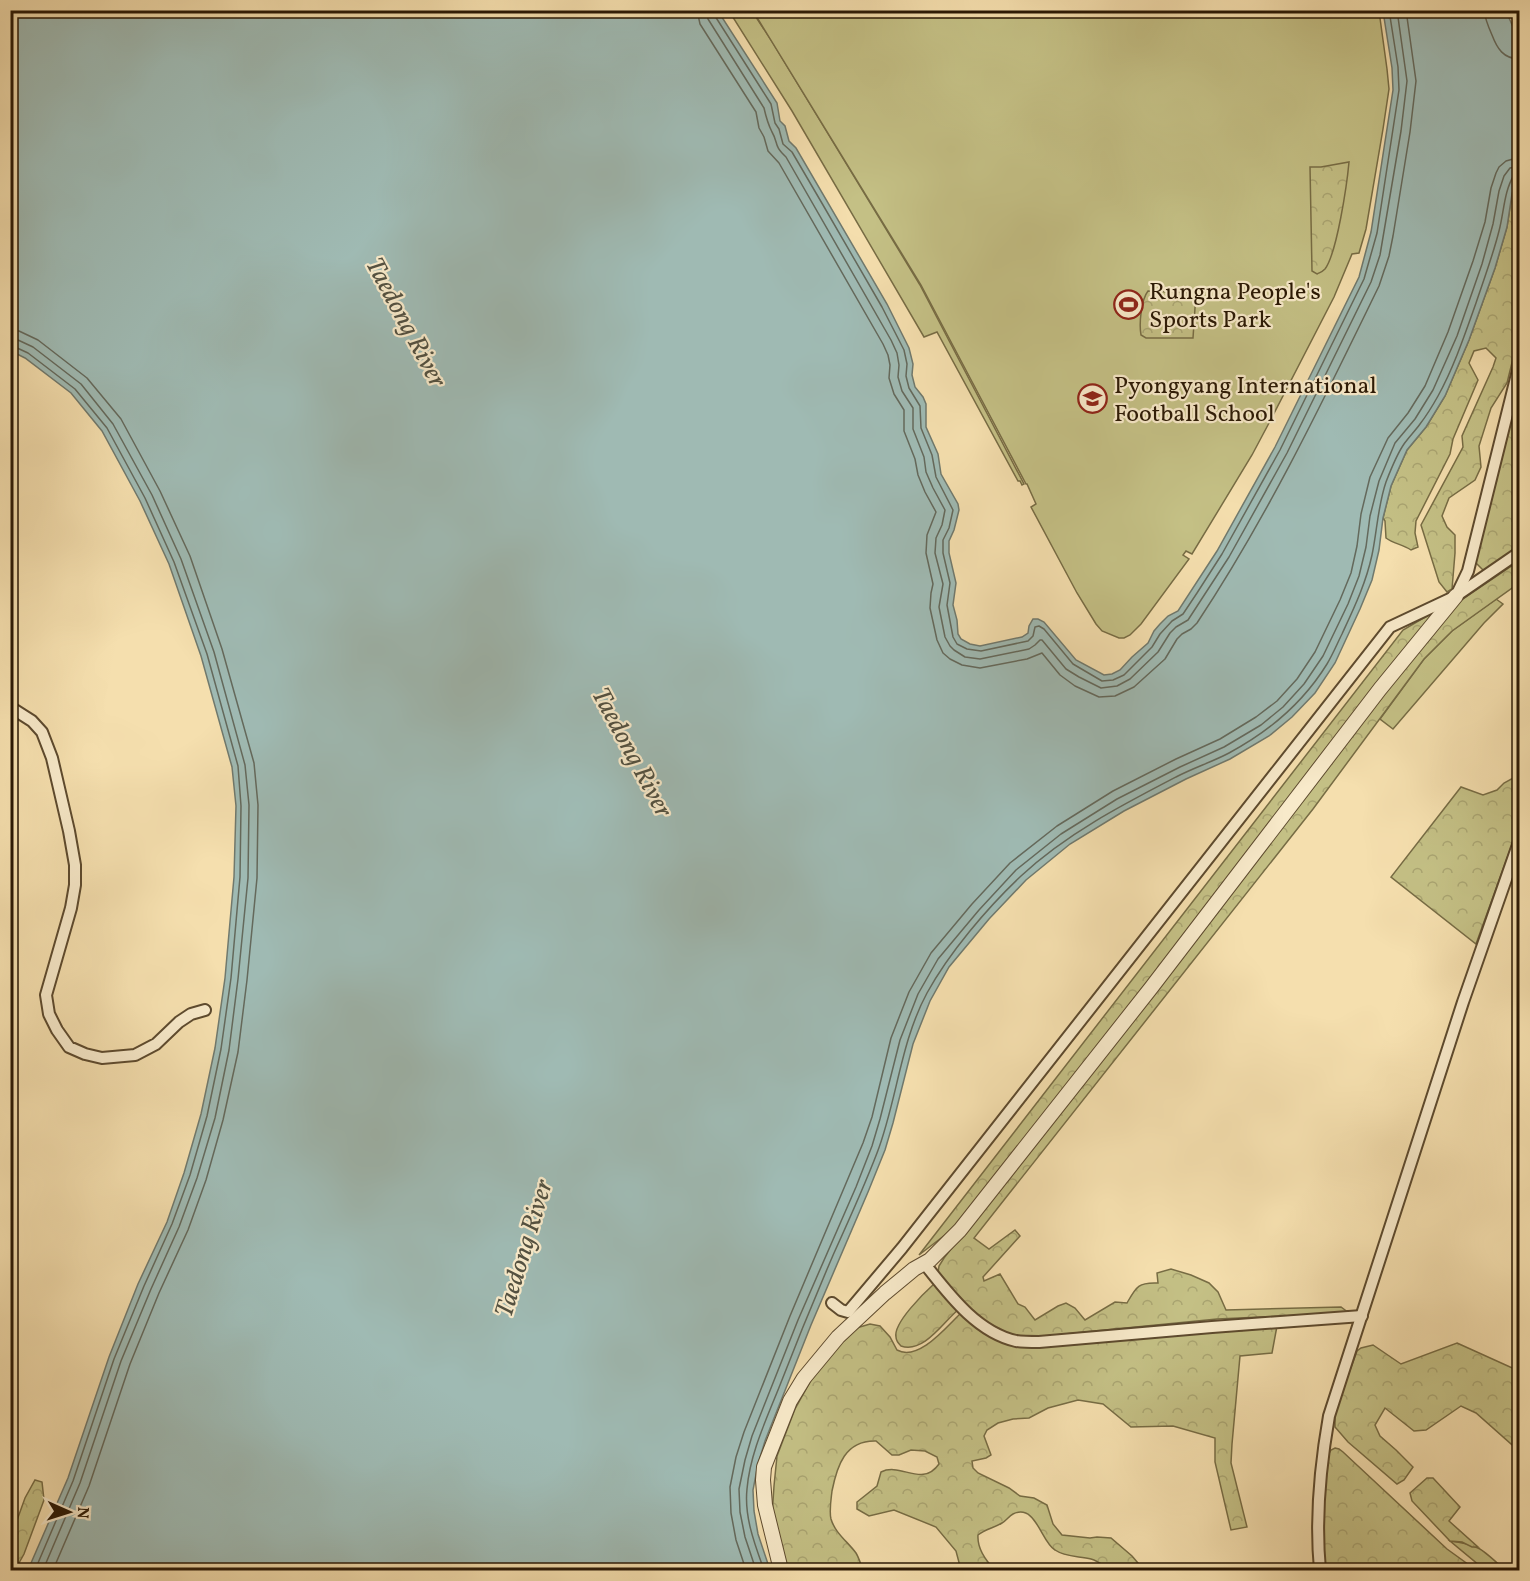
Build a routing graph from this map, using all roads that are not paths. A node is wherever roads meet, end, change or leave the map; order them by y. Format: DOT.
graph roads {
  1 [pos="1520,362"];
  2 [pos="1520,552"];
  3 [pos="1456,596"];
  4 [pos="10,707"];
  5 [pos="1520,839"];
  6 [pos="205,1010"];
  7 [pos="924,1263"];
  8 [pos="832,1303"];
  9 [pos="1362,1316"];
  10 [pos="781,1570"];
  11 [pos="1320,1570"];
  1 -- 3 [label="street"];
  2 -- 3 [label="street"];
  3 -- 7 [label="street"];
  3 -- 8 [label="street"];
  4 -- 6 [label="street"];
  5 -- 9 [label="street"];
  7 -- 9 [label="street"];
  7 -- 10 [label="street"];
  9 -- 11 [label="street"];
}
